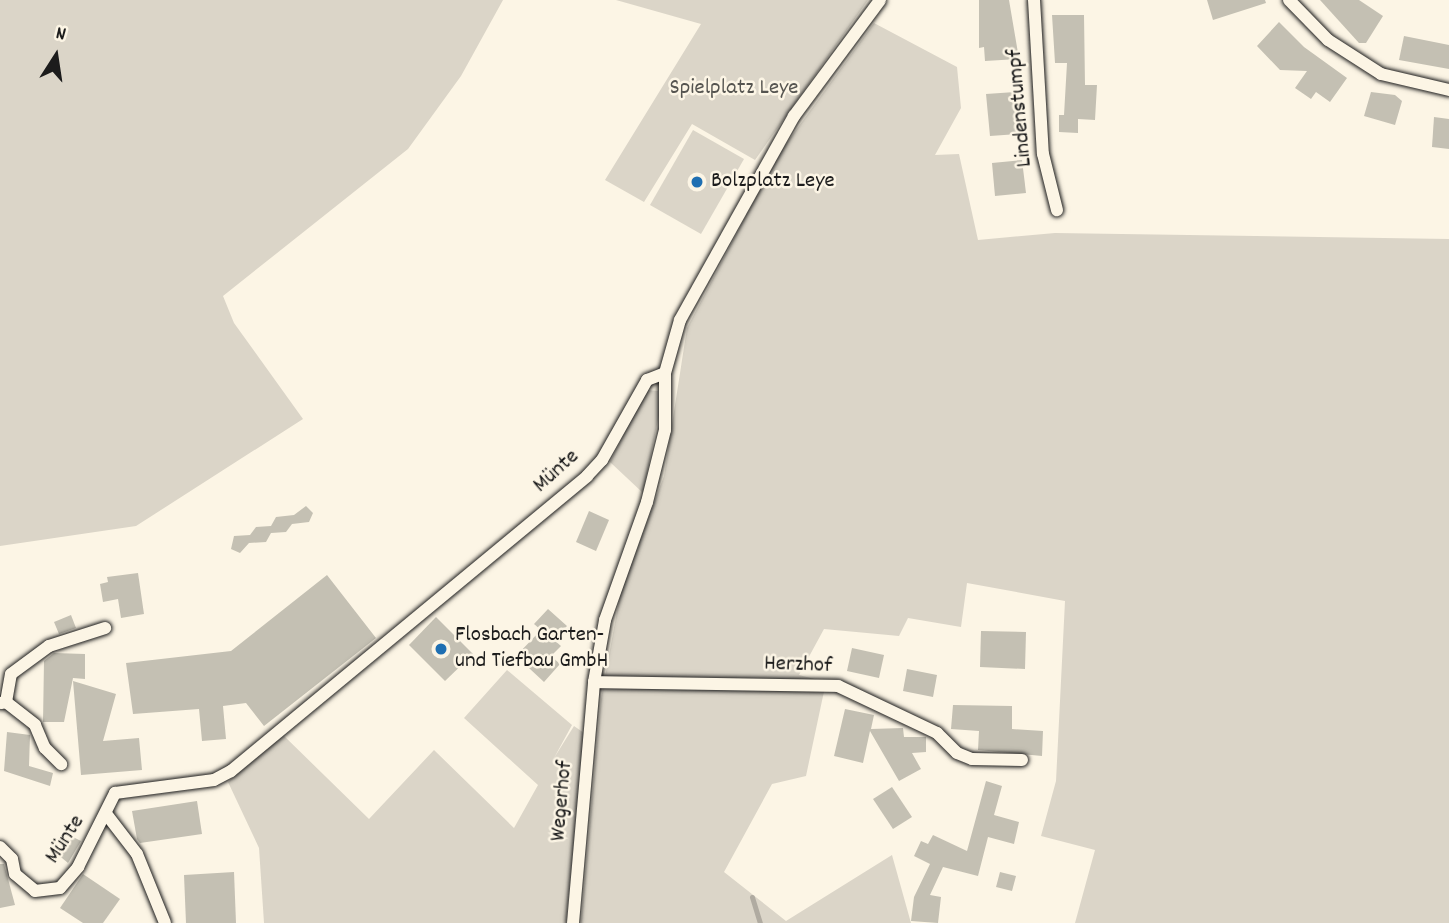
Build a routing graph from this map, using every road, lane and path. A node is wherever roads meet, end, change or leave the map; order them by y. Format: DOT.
graph roads {
  1 [pos="880,0"];
  2 [pos="1034,0"];
  3 [pos="1289,0"];
  4 [pos="1449,90"];
  5 [pos="1057,210"];
  6 [pos="665,373"];
  7 [pos="105,628"];
  8 [pos="594,682"];
  9 [pos="3,703"];
  10 [pos="1022,760"];
  11 [pos="61,764"];
  12 [pos="107,815"];
  13 [pos="0,847"];
  14 [pos="165,923"];
  15 [pos="573,923"];
  1 -- 6 [label="street"];
  2 -- 5 [label="street, Lindenstumpf"];
  3 -- 4 [label="street"];
  6 -- 8 [label="street, Wegerhof"];
  6 -- 12 [label="street, Münte"];
  7 -- 9 [label="street"];
  8 -- 10 [label="street, Herzhof"];
  8 -- 15 [label="street, Wegerhof"];
  9 -- 11 [label="street"];
  12 -- 13 [label="street, Münte"];
  12 -- 14 [label="street, Münte"];
}
